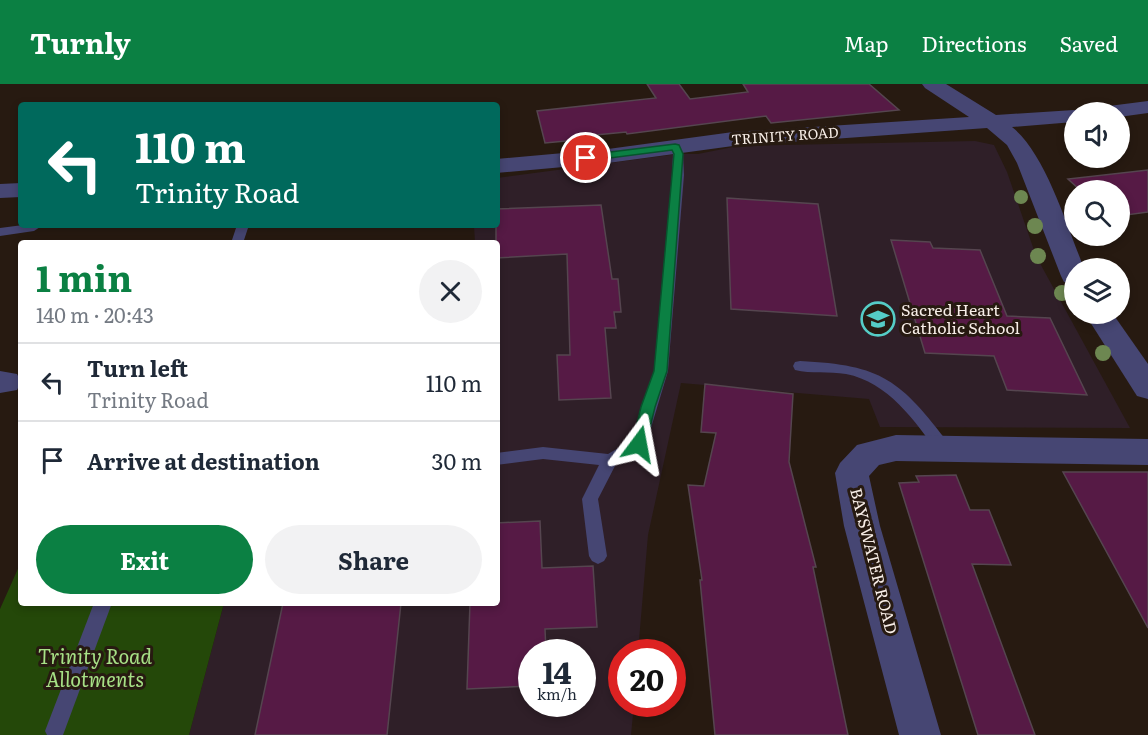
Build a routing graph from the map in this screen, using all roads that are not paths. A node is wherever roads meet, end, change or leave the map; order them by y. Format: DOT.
graph roads {
  1 [pos="932,84"];
  2 [pos="1148,107"];
  3 [pos="1130,109"];
  4 [pos="1064,117"];
  5 [pos="991,121"];
  6 [pos="675,147"];
  7 [pos="500,166"];
  8 [pos="27,228"];
  9 [pos="0,232"];
  10 [pos="1067,258"];
  11 [pos="1106,324"];
  12 [pos="800,366"];
  13 [pos="1148,388"];
  14 [pos="944,449"];
  15 [pos="1148,452"];
  16 [pos="500,458"];
  17 [pos="610,460"];
  18 [pos="598,556"];
  19 [pos="102,606"];
  20 [pos="55,731"];
  21 [pos="920,735"];
  1 -- 5 [label="street"];
  2 -- 3 [label="street"];
  4 -- 5 [label="street, TRINITY ROAD"];
  5 -- 6 [label="street, TRINITY ROAD"];
  5 -- 10 [label="street"];
  6 -- 7 [label="street, TRINITY ROAD"];
  6 -- 17 [label="lane"];
  8 -- 9 [label="lane"];
  11 -- 13 [label="street"];
  12 -- 14 [label="lane"];
  14 -- 15 [label="street, BAYSWATER ROAD"];
  14 -- 21 [label="street, BAYSWATER ROAD"];
  16 -- 17 [label="lane"];
  17 -- 18 [label="lane"];
  19 -- 20 [label="lane"];
}
